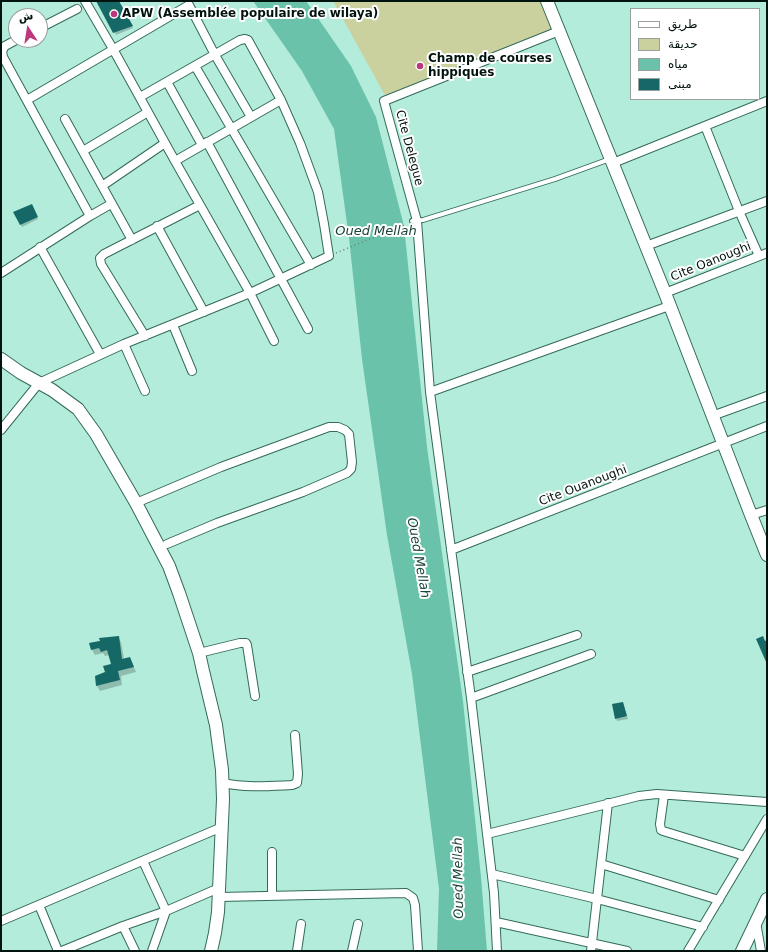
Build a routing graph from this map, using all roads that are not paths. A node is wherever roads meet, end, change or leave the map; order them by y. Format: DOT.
graph roads {
  1 [pos="85,1"];
  2 [pos="547,1"];
  3 [pos="188,3"];
  4 [pos="77,9"];
  5 [pos="48,24"];
  6 [pos="559,31"];
  7 [pos="8,44"];
  8 [pos="113,49"];
  9 [pos="215,55"];
  10 [pos="195,66"];
  11 [pos="167,82"];
  12 [pos="140,97"];
  13 [pos="27,100"];
  14 [pos="281,100"];
  15 [pos="767,101"];
  16 [pos="148,112"];
  17 [pos="251,117"];
  18 [pos="65,119"];
  19 [pos="705,126"];
  20 [pos="231,129"];
  21 [pos="165,143"];
  22 [pos="205,144"];
  23 [pos="83,151"];
  24 [pos="175,161"];
  25 [pos="612,161"];
  26 [pos="102,186"];
  27 [pos="767,201"];
  28 [pos="111,204"];
  29 [pos="200,205"];
  30 [pos="739,211"];
  31 [pos="90,216"];
  32 [pos="414,221"];
  33 [pos="157,226"];
  34 [pos="132,240"];
  35 [pos="646,246"];
  36 [pos="40,247"];
  37 [pos="763,255"];
  38 [pos="311,264"];
  39 [pos="1,273"];
  40 [pos="281,279"];
  41 [pos="250,293"];
  42 [pos="664,294"];
  43 [pos="669,306"];
  44 [pos="204,312"];
  45 [pos="174,324"];
  46 [pos="308,329"];
  47 [pos="145,336"];
  48 [pos="274,341"];
  49 [pos="124,344"];
  50 [pos="100,354"];
  51 [pos="1,359"];
  52 [pos="192,371"];
  53 [pos="39,383"];
  54 [pos="145,391"];
  55 [pos="430,392"];
  56 [pos="767,396"];
  57 [pos="712,416"];
  58 [pos="767,426"];
  59 [pos="1,430"];
  60 [pos="723,444"];
  61 [pos="136,503"];
  62 [pos="767,510"];
  63 [pos="751,515"];
  64 [pos="168,544"];
  65 [pos="451,550"];
  66 [pos="767,555"];
  67 [pos="577,635"];
  68 [pos="199,653"];
  69 [pos="591,654"];
  70 [pos="467,672"];
  71 [pos="255,696"];
  72 [pos="471,698"];
  73 [pos="295,735"];
  74 [pos="223,783"];
  75 [pos="664,795"];
  76 [pos="767,802"];
  77 [pos="608,803"];
  78 [pos="767,819"];
  79 [pos="222,827"];
  80 [pos="487,834"];
  81 [pos="272,852"];
  82 [pos="745,856"];
  83 [pos="143,861"];
  84 [pos="601,864"];
  85 [pos="492,874"];
  86 [pos="219,892"];
  87 [pos="272,895"];
  88 [pos="597,899"];
  89 [pos="719,900"];
  90 [pos="39,905"];
  91 [pos="765,905"];
  92 [pos="166,911"];
  93 [pos="1,921"];
  94 [pos="496,922"];
  95 [pos="756,922"];
  96 [pos="301,924"];
  97 [pos="358,924"];
  98 [pos="123,926"];
  99 [pos="703,927"];
  100 [pos="591,947"];
  101 [pos="58,951"];
  102 [pos="62,951"];
  103 [pos="135,951"];
  104 [pos="152,951"];
  105 [pos="211,951"];
  106 [pos="297,951"];
  107 [pos="352,951"];
  108 [pos="418,951"];
  109 [pos="497,951"];
  110 [pos="627,951"];
  111 [pos="688,951"];
  112 [pos="742,951"];
  113 [pos="761,951"];
  1 -- 8 [label="street"];
  2 -- 6 [label="street"];
  3 -- 8 [label="street"];
  3 -- 9 [label="street"];
  4 -- 5 [label="street"];
  6 -- 25 [label="street"];
  6 -- 32 [label="street, Cite Delegue"];
  7 -- 13 [label="street"];
  8 -- 12 [label="street"];
  8 -- 13 [label="street"];
  9 -- 10 [label="street"];
  9 -- 14 [label="street"];
  9 -- 17 [label="street"];
  10 -- 11 [label="street"];
  10 -- 20 [label="street"];
  11 -- 12 [label="street"];
  11 -- 22 [label="street"];
  12 -- 16 [label="street"];
  13 -- 31 [label="street"];
  14 -- 17 [label="street"];
  14 -- 38 [label="street"];
  15 -- 19 [label="street"];
  16 -- 21 [label="street"];
  16 -- 23 [label="street"];
  17 -- 20 [label="street"];
  18 -- 23 [label="street"];
  19 -- 25 [label="street"];
  19 -- 30 [label="street"];
  20 -- 22 [label="street"];
  20 -- 38 [label="street"];
  21 -- 24 [label="street"];
  21 -- 26 [label="street"];
  22 -- 24 [label="street"];
  22 -- 40 [label="street"];
  23 -- 26 [label="street"];
  24 -- 29 [label="street"];
  25 -- 32 [label="lane"];
  25 -- 35 [label="street"];
  26 -- 28 [label="street"];
  27 -- 30 [label="street"];
  28 -- 31 [label="street"];
  28 -- 34 [label="street"];
  29 -- 33 [label="street"];
  29 -- 41 [label="street"];
  30 -- 35 [label="street"];
  30 -- 37 [label="street"];
  31 -- 36 [label="street"];
  32 -- 55 [label="street"];
  33 -- 34 [label="street"];
  33 -- 44 [label="street"];
  34 -- 47 [label="street"];
  35 -- 42 [label="street"];
  36 -- 39 [label="street"];
  36 -- 50 [label="street"];
  37 -- 42 [label="street, Cite Oanoughi"];
  38 -- 40 [label="street"];
  40 -- 41 [label="street"];
  40 -- 46 [label="street"];
  41 -- 44 [label="street"];
  41 -- 48 [label="street"];
  42 -- 43 [label="street"];
  43 -- 55 [label="street"];
  43 -- 57 [label="street"];
  44 -- 45 [label="street"];
  45 -- 47 [label="street"];
  45 -- 52 [label="street"];
  47 -- 49 [label="street"];
  49 -- 50 [label="street"];
  49 -- 54 [label="street"];
  50 -- 53 [label="street"];
  51 -- 53 [label="street"];
  53 -- 59 [label="street"];
  53 -- 61 [label="street"];
  55 -- 65 [label="street"];
  56 -- 57 [label="street"];
  57 -- 60 [label="street"];
  58 -- 60 [label="street, Cite Ouanoughi"];
  60 -- 63 [label="street"];
  60 -- 65 [label="street, Cite Ouanoughi"];
  61 -- 64 [label="street"];
  61 -- 68 [label="street"];
  62 -- 63 [label="street"];
  63 -- 66 [label="street"];
  65 -- 70 [label="street"];
  67 -- 70 [label="street"];
  68 -- 71 [label="street"];
  68 -- 74 [label="street"];
  69 -- 72 [label="street"];
  70 -- 72 [label="street"];
  72 -- 80 [label="street"];
  73 -- 74 [label="street"];
  74 -- 79 [label="street"];
  75 -- 76 [label="street"];
  75 -- 77 [label="street"];
  75 -- 82 [label="street"];
  77 -- 80 [label="street"];
  77 -- 84 [label="street"];
  78 -- 82 [label="street"];
  79 -- 83 [label="street"];
  79 -- 86 [label="street"];
  80 -- 85 [label="street"];
  81 -- 87 [label="street"];
  82 -- 89 [label="street"];
  83 -- 90 [label="street"];
  83 -- 92 [label="street"];
  84 -- 88 [label="street"];
  84 -- 89 [label="street"];
  85 -- 88 [label="street"];
  85 -- 94 [label="street"];
  86 -- 87 [label="street"];
  86 -- 92 [label="street"];
  86 -- 105 [label="street"];
  87 -- 108 [label="street"];
  88 -- 99 [label="street"];
  88 -- 100 [label="street"];
  89 -- 99 [label="street"];
  90 -- 93 [label="street"];
  90 -- 101 [label="street"];
  91 -- 95 [label="street"];
  92 -- 98 [label="street"];
  92 -- 104 [label="street"];
  94 -- 100 [label="street"];
  94 -- 109 [label="street"];
  95 -- 112 [label="street"];
  95 -- 113 [label="street"];
  96 -- 106 [label="street"];
  97 -- 107 [label="street"];
  98 -- 102 [label="street"];
  98 -- 103 [label="street"];
  99 -- 111 [label="street"];
  100 -- 110 [label="street"];
}
